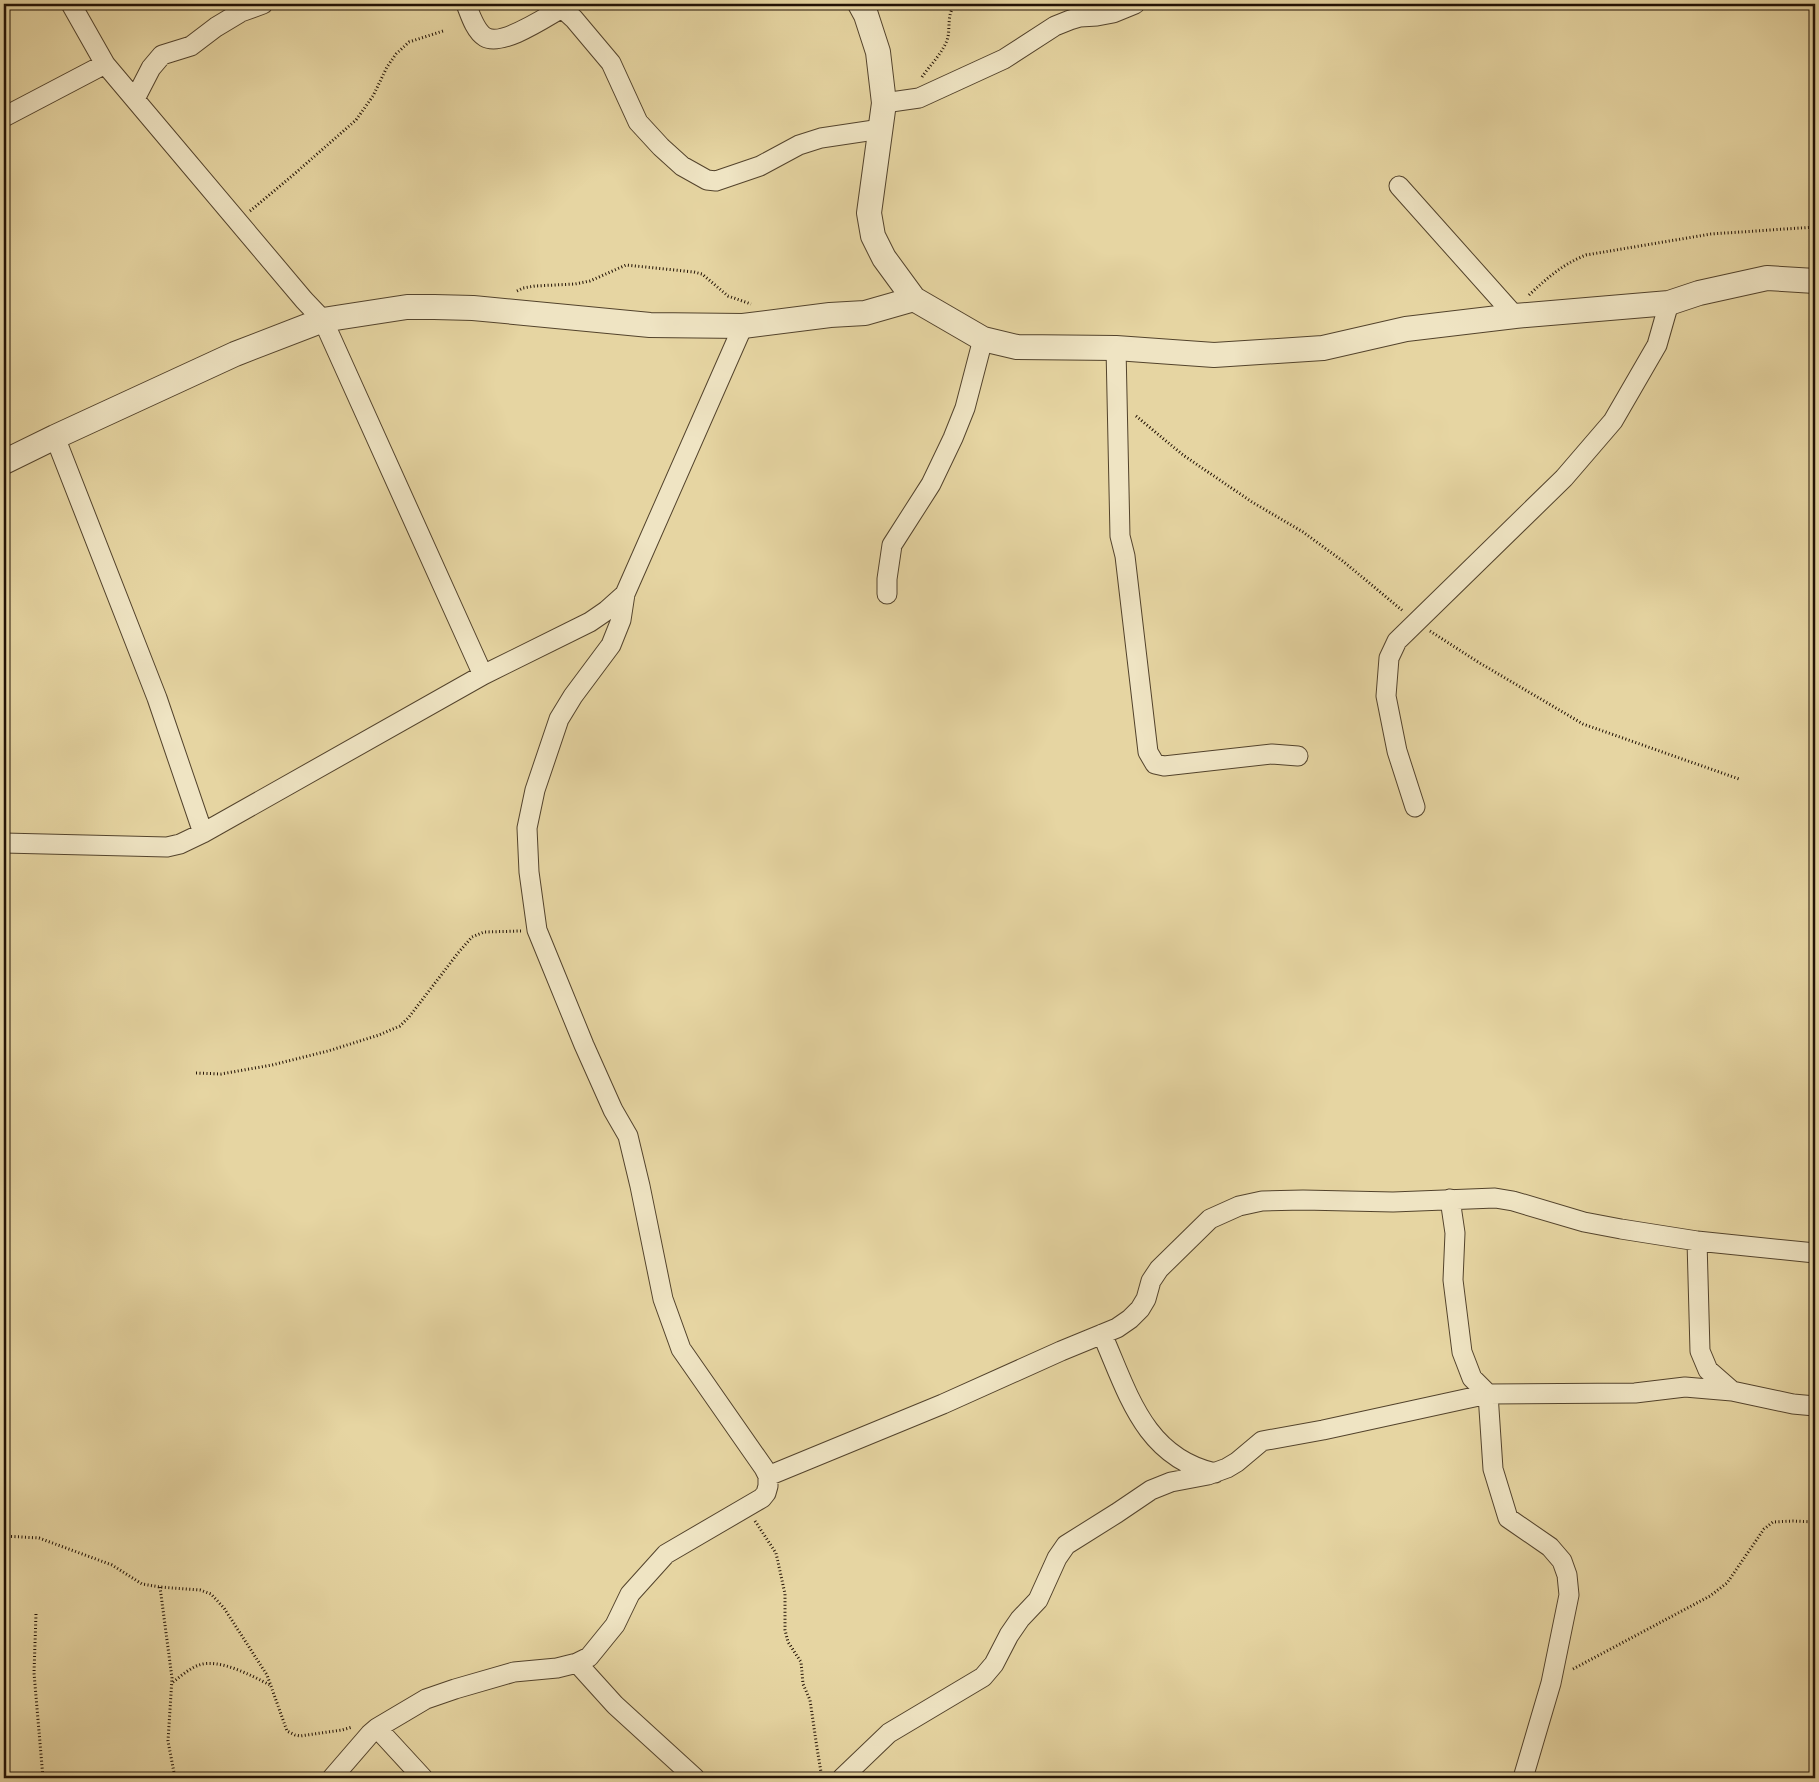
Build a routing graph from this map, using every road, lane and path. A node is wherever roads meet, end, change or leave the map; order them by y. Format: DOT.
graph roads {
  1 [pos="70,4"];
  2 [pos="262,4"];
  3 [pos="466,4"];
  4 [pos="860,4"];
  5 [pos="956,4"];
  6 [pos="1135,4"];
  7 [pos="567,6"];
  8 [pos="443,31"];
  9 [pos="105,64"];
  10 [pos="135,99"];
  11 [pos="894,102"];
  12 [pos="4,117"];
  13 [pos="881,129"];
  14 [pos="1399,186"];
  15 [pos="237,221"];
  16 [pos="1815,227"];
  17 [pos="1815,281"];
  18 [pos="511,294"];
  19 [pos="914,299"];
  20 [pos="1669,302"];
  21 [pos="758,307"];
  22 [pos="1513,314"];
  23 [pos="324,320"];
  24 [pos="743,326"];
  25 [pos="984,339"];
  26 [pos="1116,348"];
  27 [pos="1117,400"];
  28 [pos="55,437"];
  29 [pos="4,462"];
  30 [pos="624,594"];
  31 [pos="887,594"];
  32 [pos="1415,621"];
  33 [pos="483,675"];
  34 [pos="1298,756"];
  35 [pos="1739,778"];
  36 [pos="1415,807"];
  37 [pos="203,833"];
  38 [pos="4,844"];
  39 [pos="537,930"];
  40 [pos="196,1073"];
  41 [pos="1450,1199"];
  42 [pos="1697,1241"];
  43 [pos="1815,1253"];
  44 [pos="1102,1334"];
  45 [pos="1732,1391"];
  46 [pos="1488,1394"];
  47 [pos="1815,1406"];
  48 [pos="1215,1472"];
  49 [pos="768,1476"];
  50 [pos="747,1508"];
  51 [pos="1815,1522"];
  52 [pos="4,1536"];
  53 [pos="160,1587"];
  54 [pos="36,1614"];
  55 [pos="577,1663"];
  56 [pos="172,1682"];
  57 [pos="1551,1683"];
  58 [pos="271,1685"];
  59 [pos="369,1726"];
  60 [pos="43,1778"];
  61 [pos="176,1778"];
  62 [pos="332,1778"];
  63 [pos="423,1778"];
  64 [pos="695,1778"];
  65 [pos="826,1778"];
  66 [pos="842,1778"];
  67 [pos="1523,1778"];
  1 -- 9 [label="street"];
  2 -- 10 [label="street"];
  3 -- 7 [label="street"];
  4 -- 11 [label="street"];
  5 -- 11 [label="path"];
  6 -- 11 [label="street"];
  7 -- 13 [label="street"];
  8 -- 15 [label="path"];
  9 -- 10 [label="street"];
  9 -- 12 [label="street"];
  10 -- 15 [label="street"];
  11 -- 13 [label="street"];
  13 -- 19 [label="street"];
  14 -- 22 [label="street"];
  15 -- 23 [label="street"];
  16 -- 22 [label="path"];
  17 -- 20 [label="street"];
  18 -- 21 [label="path"];
  19 -- 24 [label="street"];
  19 -- 25 [label="street"];
  20 -- 22 [label="street"];
  20 -- 32 [label="street"];
  22 -- 26 [label="street"];
  23 -- 24 [label="street"];
  23 -- 28 [label="street"];
  23 -- 33 [label="street"];
  24 -- 30 [label="street"];
  25 -- 26 [label="street"];
  25 -- 31 [label="street"];
  26 -- 27 [label="street"];
  27 -- 32 [label="path"];
  27 -- 34 [label="street"];
  28 -- 29 [label="street"];
  28 -- 37 [label="street"];
  30 -- 33 [label="street"];
  30 -- 39 [label="street"];
  32 -- 35 [label="path"];
  32 -- 36 [label="street"];
  33 -- 37 [label="street"];
  37 -- 38 [label="street"];
  39 -- 40 [label="path"];
  39 -- 49 [label="street"];
  41 -- 42 [label="street"];
  41 -- 44 [label="street"];
  41 -- 46 [label="street"];
  42 -- 43 [label="street"];
  42 -- 45 [label="street"];
  44 -- 48 [label="street"];
  44 -- 49 [label="street"];
  45 -- 46 [label="street"];
  45 -- 47 [label="street"];
  46 -- 48 [label="street"];
  46 -- 57 [label="street"];
  48 -- 66 [label="street"];
  49 -- 50 [label="street"];
  50 -- 55 [label="street"];
  50 -- 65 [label="path"];
  51 -- 57 [label="path"];
  52 -- 53 [label="path"];
  53 -- 56 [label="path"];
  53 -- 58 [label="path"];
  54 -- 60 [label="path"];
  55 -- 59 [label="street"];
  55 -- 64 [label="street"];
  56 -- 58 [label="path"];
  56 -- 61 [label="path"];
  57 -- 67 [label="street"];
  58 -- 59 [label="path"];
  59 -- 62 [label="street"];
  59 -- 63 [label="street"];
}
